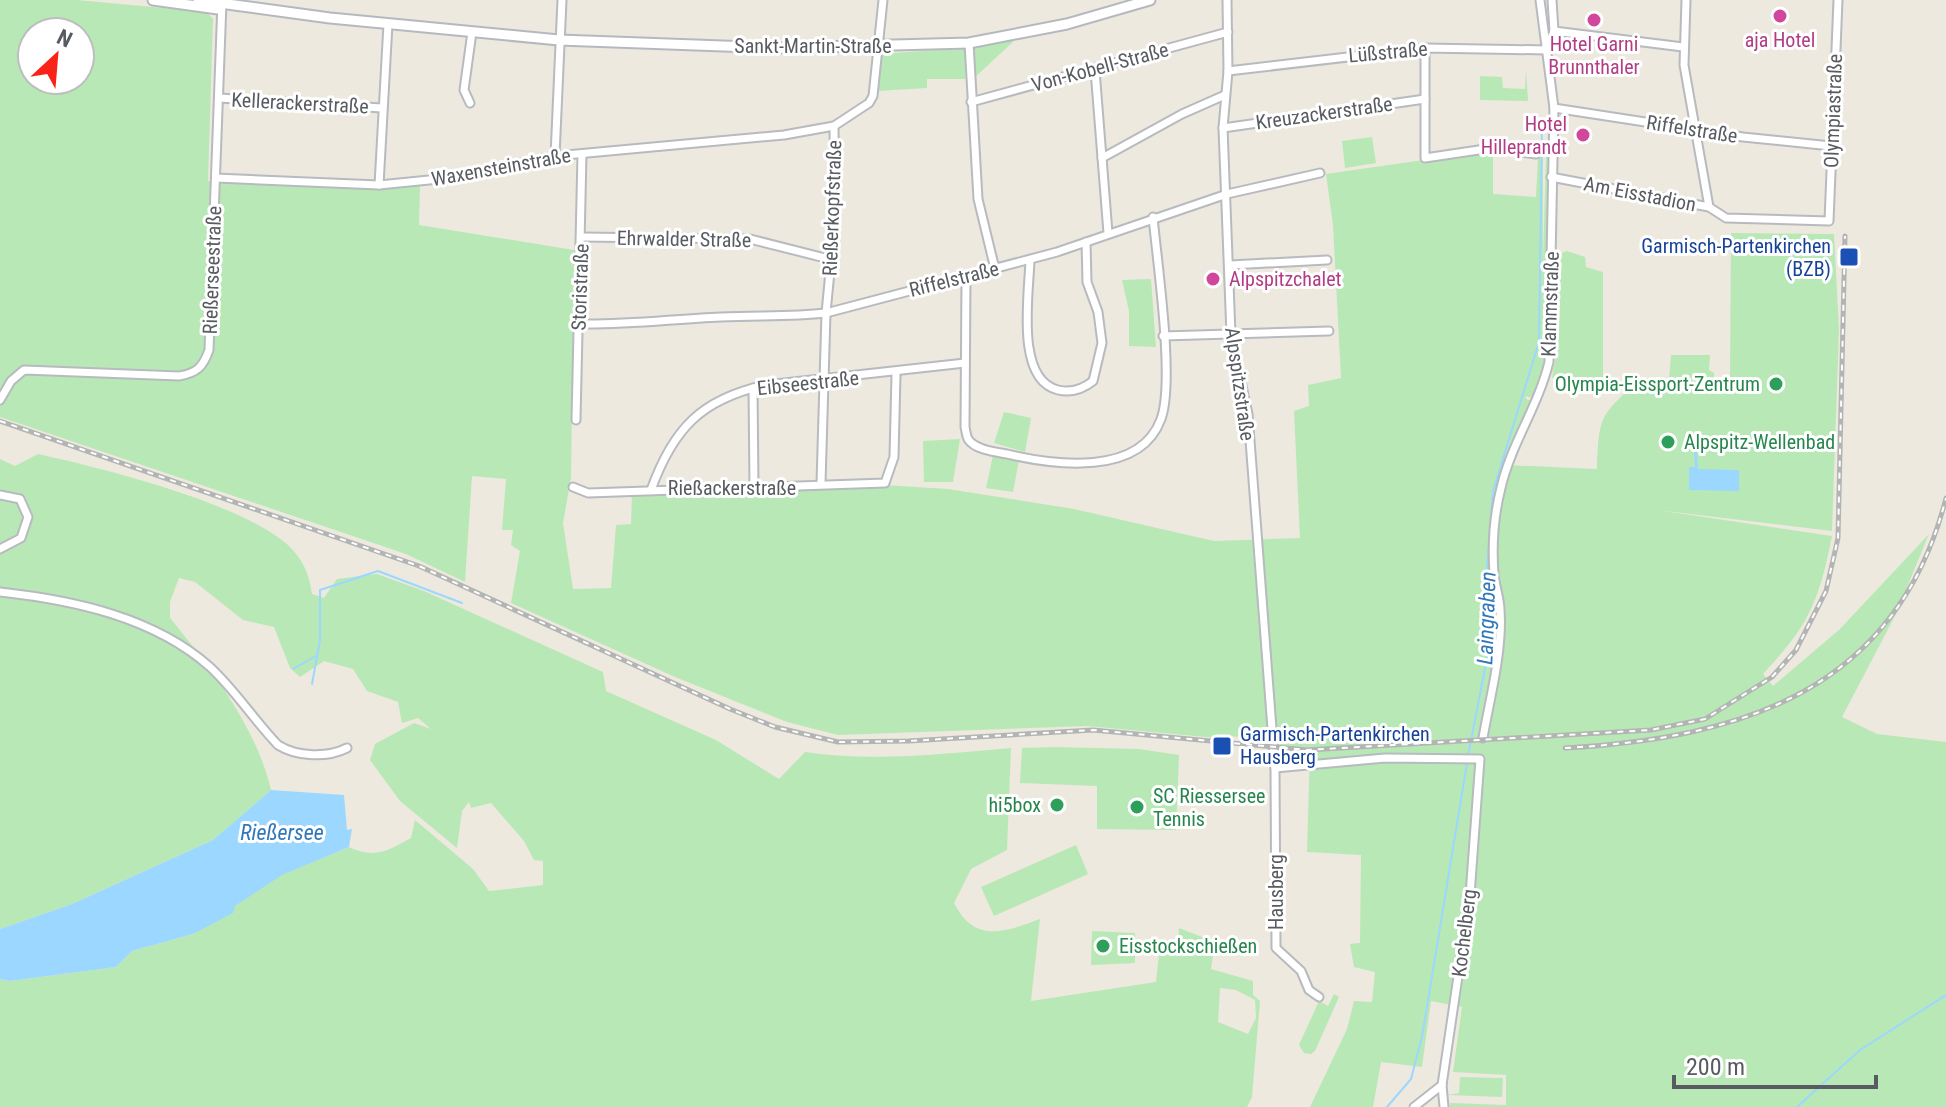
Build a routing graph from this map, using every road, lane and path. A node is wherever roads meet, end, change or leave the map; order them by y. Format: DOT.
graph roads {
  1 [pos="153,0"];
  2 [pos="198,0"];
  3 [pos="562,0"];
  4 [pos="883,0"];
  5 [pos="1150,0"];
  6 [pos="1227,0"];
  7 [pos="1540,0"];
  8 [pos="1552,0"];
  9 [pos="1686,0"];
  10 [pos="1838,0"];
  11 [pos="222,4"];
  12 [pos="388,24"];
  13 [pos="1554,31"];
  14 [pos="472,32"];
  15 [pos="1228,32"];
  16 [pos="559,40"];
  17 [pos="969,43"];
  18 [pos="877,47"];
  19 [pos="1683,47"];
  20 [pos="1425,48"];
  21 [pos="1548,50"];
  22 [pos="1095,70"];
  23 [pos="1228,71"];
  24 [pos="1225,95"];
  25 [pos="219,98"];
  26 [pos="1425,99"];
  27 [pos="971,102"];
  28 [pos="470,103"];
  29 [pos="382,108"];
  30 [pos="1554,108"];
  31 [pos="834,126"];
  32 [pos="1223,128"];
  33 [pos="1697,128"];
  34 [pos="1831,146"];
  35 [pos="582,154"];
  36 [pos="1536,154"];
  37 [pos="555,156"];
  38 [pos="1102,158"];
  39 [pos="1320,173"];
  40 [pos="1551,177"];
  41 [pos="216,178"];
  42 [pos="379,185"];
  43 [pos="1227,194"];
  44 [pos="1709,207"];
  45 [pos="1153,217"];
  46 [pos="1829,221"];
  47 [pos="1831,231"];
  48 [pos="1108,233"];
  49 [pos="581,237"];
  50 [pos="1086,242"];
  51 [pos="833,260"];
  52 [pos="1030,260"];
  53 [pos="1327,260"];
  54 [pos="1230,265"];
  55 [pos="995,269"];
  56 [pos="966,276"];
  57 [pos="826,313"];
  58 [pos="579,324"];
  59 [pos="1329,331"];
  60 [pos="1231,335"];
  61 [pos="1163,336"];
  62 [pos="965,363"];
  63 [pos="896,374"];
  64 [pos="825,380"];
  65 [pos="753,388"];
  66 [pos="0,400"];
  67 [pos="576,420"];
  68 [pos="821,483"];
  69 [pos="754,487"];
  70 [pos="575,489"];
  71 [pos="651,490"];
  72 [pos="0,495"];
  73 [pos="0,549"];
  74 [pos="0,592"];
  75 [pos="1483,738"];
  76 [pos="347,748"];
  77 [pos="1275,768"];
  78 [pos="1319,997"];
  79 [pos="1442,1085"];
  80 [pos="1414,1107"];
  81 [pos="1444,1107"];
  1 -- 11 [label="main road, Sankt-Martin-Straße"];
  2 -- 11 [label="main road, Sankt-Martin-Straße"];
  3 -- 16 [label="street"];
  4 -- 18 [label="street, Rießerkopfstraße"];
  5 -- 17 [label="main road, Sankt-Martin-Straße"];
  6 -- 15 [label="street, Alpspitzstraße"];
  7 -- 21 [label="street, Klammstraße"];
  8 -- 13 [label="street, Klammstraße"];
  9 -- 19 [label="street"];
  10 -- 34 [label="street, Olympiastraße"];
  11 -- 12 [label="main road, Sankt-Martin-Straße"];
  11 -- 25 [label="street, Rießerseestraße"];
  12 -- 14 [label="main road, Sankt-Martin-Straße"];
  12 -- 29 [label="street"];
  13 -- 19 [label="street"];
  13 -- 21 [label="street, Klammstraße"];
  14 -- 16 [label="main road, Sankt-Martin-Straße"];
  14 -- 28 [label="street"];
  15 -- 22 [label="street, Von-Kobell-Straße"];
  15 -- 23 [label="street, Alpspitzstraße"];
  16 -- 18 [label="main road, Sankt-Martin-Straße"];
  16 -- 37 [label="street"];
  17 -- 18 [label="main road, Sankt-Martin-Straße"];
  17 -- 27 [label="street"];
  18 -- 31 [label="street, Rießerkopfstraße"];
  19 -- 33 [label="street"];
  20 -- 21 [label="street, Lüßstraße"];
  20 -- 23 [label="street, Lüßstraße"];
  20 -- 26 [label="street"];
  21 -- 30 [label="street, Klammstraße"];
  22 -- 27 [label="street, Von-Kobell-Straße"];
  22 -- 38 [label="street"];
  23 -- 24 [label="street, Alpspitzstraße"];
  24 -- 32 [label="street, Alpspitzstraße"];
  24 -- 38 [label="street"];
  25 -- 29 [label="street, Kellerackerstraße"];
  25 -- 41 [label="street, Rießerseestraße"];
  26 -- 32 [label="street, Kreuzackerstraße"];
  26 -- 36 [label="street"];
  27 -- 55 [label="street"];
  29 -- 42 [label="street"];
  30 -- 33 [label="street, Riffelstraße"];
  30 -- 40 [label="street, Klammstraße"];
  31 -- 35 [label="street, Waxensteinstraße"];
  31 -- 51 [label="street, Rießerkopfstraße"];
  32 -- 43 [label="street, Alpspitzstraße"];
  33 -- 34 [label="street, Riffelstraße"];
  33 -- 44 [label="street"];
  34 -- 46 [label="street, Olympiastraße"];
  35 -- 37 [label="street, Waxensteinstraße"];
  35 -- 49 [label="street, Storistraße"];
  37 -- 42 [label="street, Waxensteinstraße"];
  38 -- 48 [label="street"];
  39 -- 43 [label="street, Riffelstraße"];
  40 -- 44 [label="street, Am Eisstadion"];
  40 -- 75 [label="street, Klammstraße"];
  41 -- 42 [label="street, Waxensteinstraße"];
  41 -- 66 [label="street, Rießerseestraße"];
  43 -- 45 [label="street, Riffelstraße"];
  43 -- 54 [label="street, Alpspitzstraße"];
  44 -- 46 [label="street, Am Eisstadion"];
  45 -- 48 [label="street, Riffelstraße"];
  45 -- 61 [label="street"];
  46 -- 47 [label="street, Olympiastraße"];
  48 -- 50 [label="street, Riffelstraße"];
  49 -- 51 [label="street, Ehrwalder Straße"];
  49 -- 58 [label="street, Storistraße"];
  50 -- 52 [label="street, Riffelstraße"];
  50 -- 52 [label="street"];
  51 -- 57 [label="street, Rießerkopfstraße"];
  52 -- 55 [label="street, Riffelstraße"];
  53 -- 54 [label="street"];
  54 -- 60 [label="street, Alpspitzstraße"];
  55 -- 56 [label="street, Riffelstraße"];
  56 -- 57 [label="street, Riffelstraße"];
  56 -- 62 [label="street"];
  57 -- 58 [label="street, Riffelstraße"];
  57 -- 64 [label="street, Rießerkopfstraße"];
  58 -- 67 [label="street, Storistraße"];
  59 -- 60 [label="street"];
  60 -- 61 [label="street"];
  60 -- 77 [label="street, Alpspitzstraße"];
  61 -- 62 [label="street"];
  62 -- 63 [label="street, Eibseestraße"];
  63 -- 64 [label="street, Eibseestraße"];
  63 -- 68 [label="street, Rießackerstraße"];
  64 -- 65 [label="street, Eibseestraße"];
  64 -- 68 [label="street, Rießerkopfstraße"];
  65 -- 69 [label="street"];
  65 -- 71 [label="street, Eibseestraße"];
  68 -- 69 [label="street, Rießackerstraße"];
  69 -- 71 [label="street, Rießackerstraße"];
  70 -- 71 [label="street, Rießackerstraße"];
  72 -- 73 [label="street"];
  74 -- 76 [label="street"];
  77 -- 78 [label="street, Hausberg"];
  77 -- 79 [label="street, Kochelberg"];
  79 -- 80 [label="street"];
  79 -- 81 [label="street, Kochelberg"];
}
